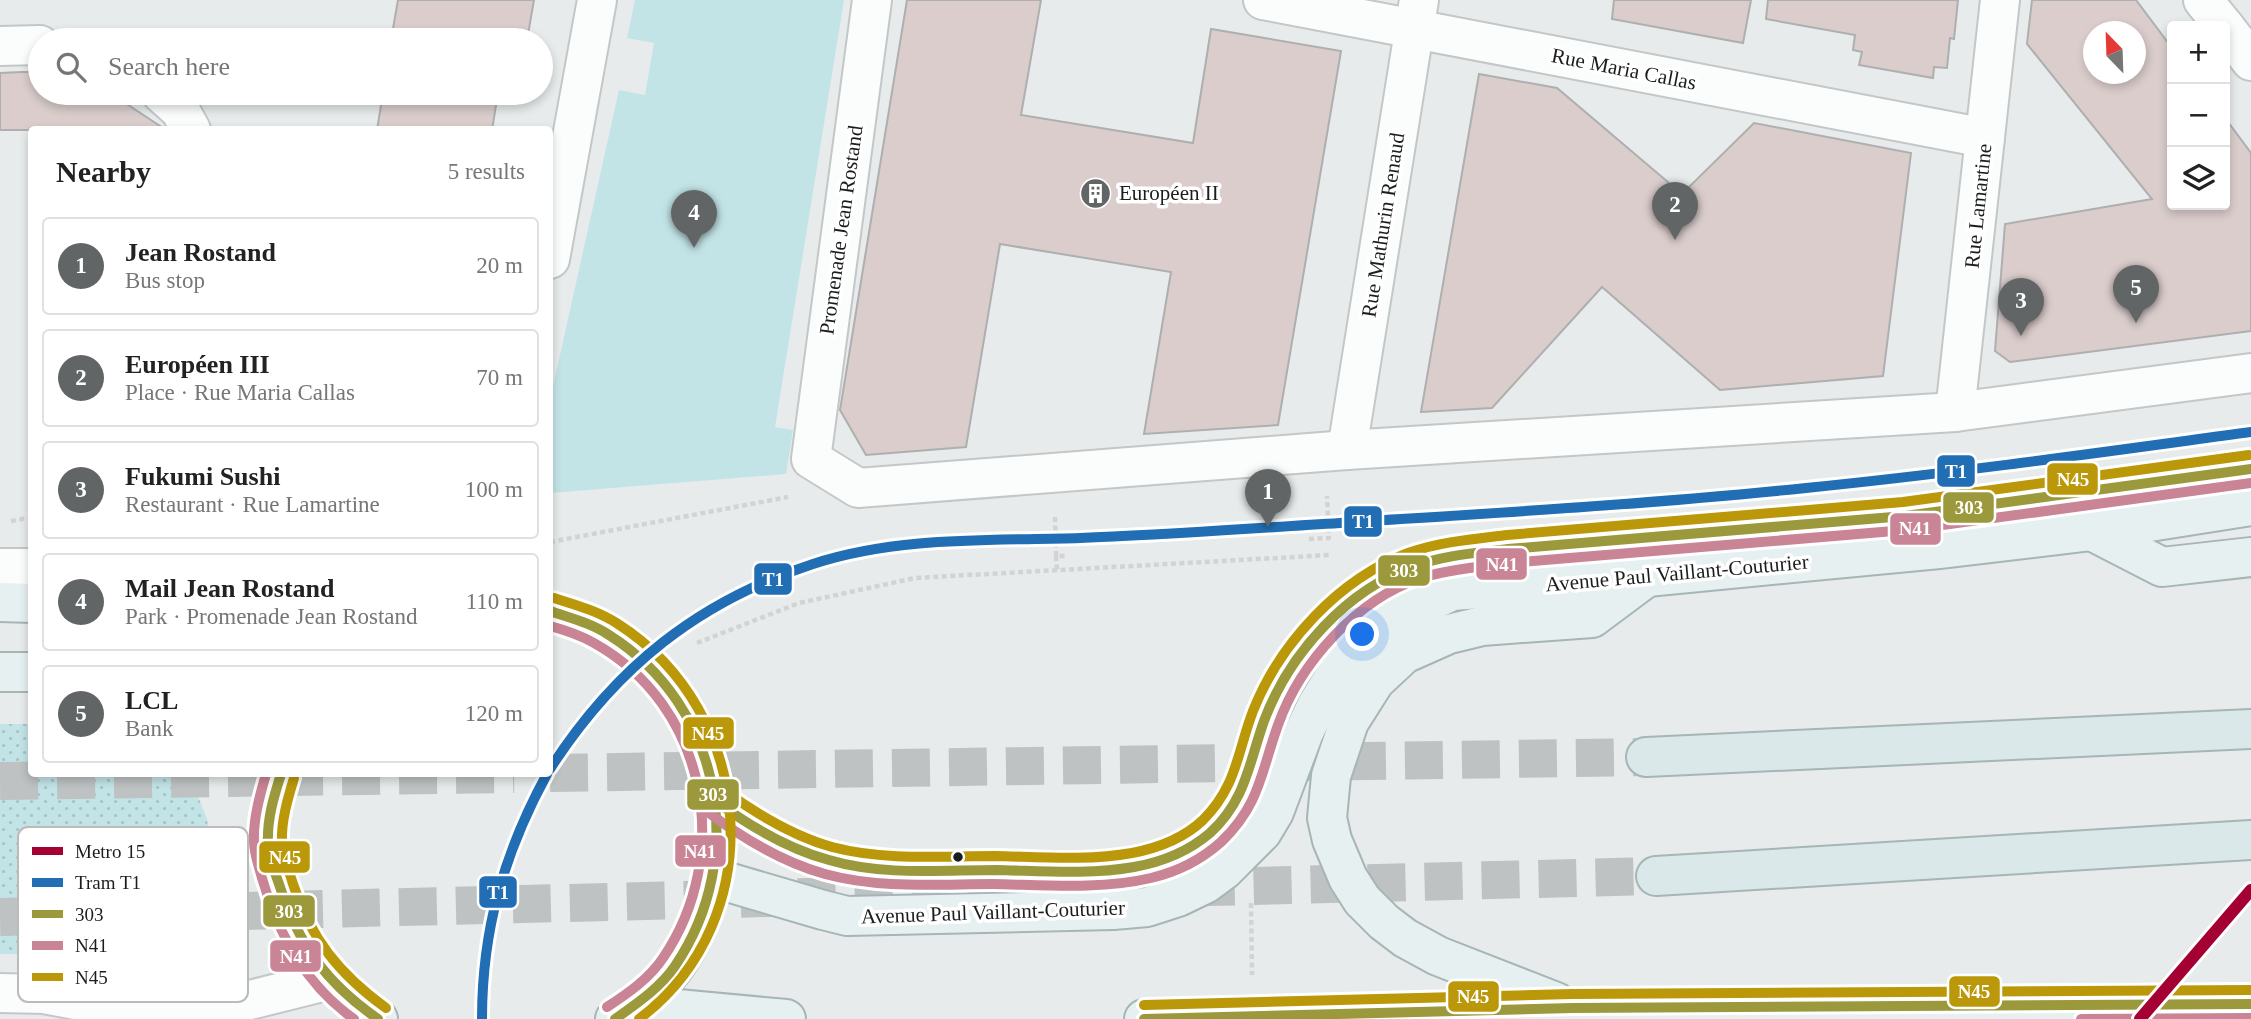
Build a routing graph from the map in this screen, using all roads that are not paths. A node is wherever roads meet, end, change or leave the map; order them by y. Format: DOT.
graph roads {
  1 [pos="597,0"];
  2 [pos="872,0"];
  3 [pos="1263,0"];
  4 [pos="2000,0"];
  5 [pos="2203,0"];
  6 [pos="1417,14"];
  7 [pos="2219,21"];
  8 [pos="2230,35"];
  9 [pos="28,45"];
  10 [pos="0,46"];
  11 [pos="2251,61"];
  12 [pos="175,105"];
  13 [pos="189,126"];
  14 [pos="1985,138"];
  15 [pos="553,242"];
  16 [pos="2251,373"];
  17 [pos="1955,412"];
  18 [pos="1336,451"];
  19 [pos="2251,469"];
  20 [pos="2251,506"];
  21 [pos="2092,531"];
  22 [pos="2251,557"];
  23 [pos="0,568"];
  24 [pos="28,568"];
  25 [pos="1647,576"];
  26 [pos="0,602"];
  27 [pos="28,603"];
  28 [pos="553,612"];
  29 [pos="28,671"];
  30 [pos="0,672"];
  31 [pos="2251,729"];
  32 [pos="1646,757"];
  33 [pos="280,777"];
  34 [pos="717,802"];
  35 [pos="2251,840"];
  36 [pos="1656,876"];
  37 [pos="714,878"];
  38 [pos="330,980"];
  39 [pos="0,993"];
  40 [pos="18,993"];
  41 [pos="86,1002"];
  42 [pos="2251,1004"];
  43 [pos="1572,1008"];
  44 [pos="625,1012"];
  45 [pos="1824,1013"];
  46 [pos="1882,1013"];
  47 [pos="369,1016"];
  48 [pos="786,1019"];
  49 [pos="1144,1019"];
  1 -- 15 [label="street"];
  2 -- 18 [label="street, Promenade Jean Rostand"];
  3 -- 6 [label="street, Rue Maria Callas"];
  4 -- 14 [label="street, Rue Lamartine"];
  5 -- 7 [label="street"];
  6 -- 14 [label="street, Rue Maria Callas"];
  6 -- 18 [label="street, Rue Mathurin Renaud"];
  8 -- 11 [label="street"];
  9 -- 10 [label="street"];
  12 -- 13 [label="street"];
  14 -- 17 [label="street, Rue Lamartine"];
  16 -- 17 [label="street"];
  17 -- 18 [label="street"];
  19 -- 34 [label="street"];
  20 -- 21 [label="main road, Avenue Paul Vaillant-Couturier"];
  21 -- 22 [label="main road"];
  21 -- 25 [label="main road, Avenue Paul Vaillant-Couturier"];
  23 -- 24 [label="street"];
  25 -- 37 [label="main road, Avenue Paul Vaillant-Couturier"];
  25 -- 43 [label="main road"];
  26 -- 27 [label="main road"];
  28 -- 34 [label="main road"];
  29 -- 30 [label="main road"];
  31 -- 32 [label="highway"];
  33 -- 38 [label="main road"];
  34 -- 37 [label="main road"];
  35 -- 36 [label="highway"];
  37 -- 44 [label="main road"];
  38 -- 41 [label="street"];
  38 -- 47 [label="main road"];
  39 -- 40 [label="street"];
  42 -- 46 [label="main road"];
  43 -- 45 [label="main road"];
  43 -- 49 [label="main road"];
  44 -- 48 [label="main road"];
  45 -- 46 [label="main road"];
}
